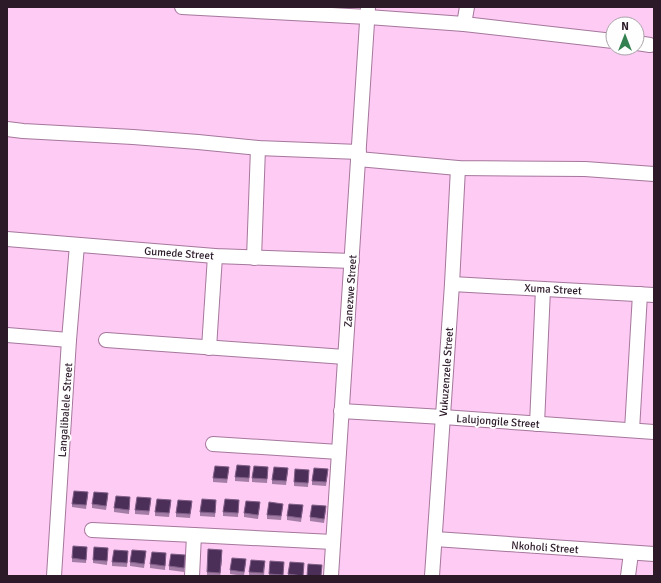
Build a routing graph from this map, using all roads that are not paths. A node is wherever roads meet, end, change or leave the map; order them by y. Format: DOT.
graph roads {
  1 [pos="182,7"];
  2 [pos="467,7"];
  3 [pos="368,12"];
  4 [pos="464,24"];
  5 [pos="605,40"];
  6 [pos="7,129"];
  7 [pos="258,148"];
  8 [pos="359,156"];
  9 [pos="458,168"];
  10 [pos="654,174"];
  11 [pos="7,239"];
  12 [pos="76,245"];
  13 [pos="216,256"];
  14 [pos="254,258"];
  15 [pos="352,262"];
  16 [pos="452,284"];
  17 [pos="543,289"];
  18 [pos="640,294"];
  19 [pos="654,295"];
  20 [pos="7,335"];
  21 [pos="70,340"];
  22 [pos="106,340"];
  23 [pos="209,348"];
  24 [pos="345,357"];
  25 [pos="341,412"];
  26 [pos="443,417"];
  27 [pos="537,424"];
  28 [pos="632,430"];
  29 [pos="654,432"];
  30 [pos="214,444"];
  31 [pos="338,452"];
  32 [pos="92,530"];
  33 [pos="194,536"];
  34 [pos="435,539"];
  35 [pos="333,542"];
  36 [pos="631,553"];
  37 [pos="654,554"];
  38 [pos="54,576"];
  39 [pos="192,576"];
  40 [pos="331,576"];
  41 [pos="432,576"];
  42 [pos="628,576"];
  1 -- 3 [label="street"];
  2 -- 4 [label="street"];
  3 -- 4 [label="street"];
  3 -- 8 [label="street, Zanezwe Street"];
  4 -- 5 [label="street"];
  6 -- 7 [label="street"];
  7 -- 8 [label="street"];
  7 -- 14 [label="street"];
  8 -- 9 [label="street"];
  8 -- 15 [label="street, Zanezwe Street"];
  9 -- 10 [label="street"];
  9 -- 16 [label="street, Vukuzenzele Street"];
  11 -- 12 [label="street, Gumede Street"];
  12 -- 13 [label="street, Gumede Street"];
  12 -- 21 [label="street, Langalibalele Street"];
  13 -- 14 [label="street, Gumede Street"];
  13 -- 23 [label="street"];
  14 -- 15 [label="street, Gumede Street"];
  15 -- 24 [label="street, Zanezwe Street"];
  16 -- 17 [label="street, Xuma Street"];
  16 -- 26 [label="street, Vukuzenzele Street"];
  17 -- 18 [label="street, Xuma Street"];
  17 -- 27 [label="street"];
  18 -- 19 [label="street, Xuma Street"];
  18 -- 28 [label="street"];
  20 -- 21 [label="street"];
  21 -- 38 [label="street, Langalibalele Street"];
  22 -- 23 [label="street"];
  23 -- 24 [label="street"];
  24 -- 25 [label="street, Zanezwe Street"];
  25 -- 26 [label="street, Lalujongile Street"];
  25 -- 31 [label="street, Zanezwe Street"];
  26 -- 27 [label="street, Lalujongile Street"];
  26 -- 34 [label="street, Vukuzenzele Street"];
  27 -- 28 [label="street, Lalujongile Street"];
  28 -- 29 [label="street, Lalujongile Street"];
  30 -- 31 [label="street"];
  31 -- 35 [label="street, Zanezwe Street"];
  32 -- 33 [label="street"];
  33 -- 35 [label="street"];
  33 -- 39 [label="street"];
  34 -- 36 [label="street, Nkoholi Street"];
  34 -- 41 [label="street, Vukuzenzele Street"];
  35 -- 40 [label="street, Zanezwe Street"];
  36 -- 37 [label="street, Nkoholi Street"];
  36 -- 42 [label="street"];
}
